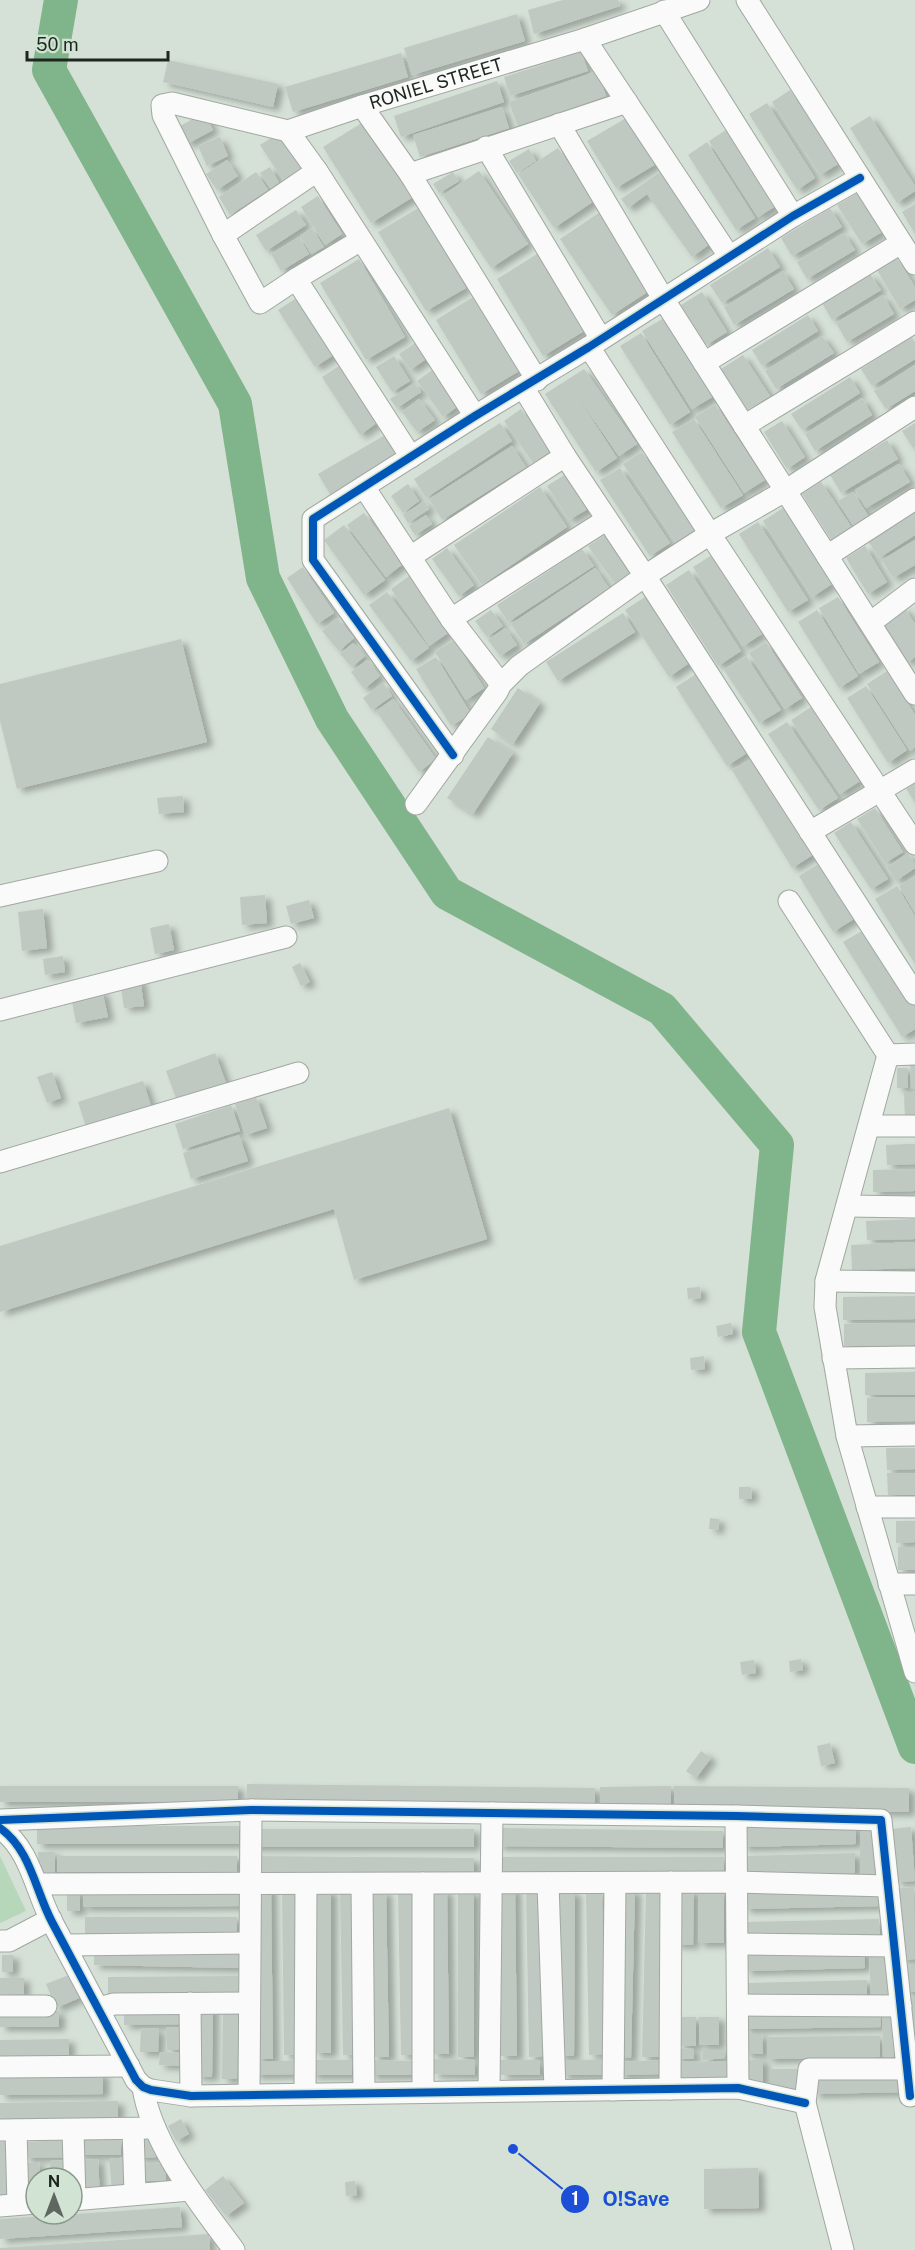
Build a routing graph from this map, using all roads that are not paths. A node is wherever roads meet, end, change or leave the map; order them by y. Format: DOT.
graph roads {
  1 [pos="699,0"];
  2 [pos="747,0"];
  3 [pos="664,11"];
  4 [pos="585,39"];
  5 [pos="627,102"];
  6 [pos="362,106"];
  7 [pos="559,124"];
  8 [pos="288,131"];
  9 [pos="486,147"];
  10 [pos="316,171"];
  11 [pos="410,174"];
  12 [pos="860,178"];
  13 [pos="793,216"];
  14 [pos="223,235"];
  15 [pos="361,240"];
  16 [pos="902,243"];
  17 [pos="729,256"];
  18 [pos="915,264"];
  19 [pos="296,279"];
  20 [pos="664,300"];
  21 [pos="915,322"];
  22 [pos="595,343"];
  23 [pos="704,363"];
  24 [pos="530,384"];
  25 [pos="915,407"];
  26 [pos="475,416"];
  27 [pos="744,426"];
  28 [pos="565,456"];
  29 [pos="411,457"];
  30 [pos="363,487"];
  31 [pos="786,491"];
  32 [pos="915,499"];
  33 [pos="606,520"];
  34 [pos="710,534"];
  35 [pos="827,556"];
  36 [pos="410,557"];
  37 [pos="645,576"];
  38 [pos="915,589"];
  39 [pos="451,619"];
  40 [pos="870,623"];
  41 [pos="912,682"];
  42 [pos="501,684"];
  43 [pos="453,755"];
  44 [pos="915,770"];
  45 [pos="880,791"];
  46 [pos="416,804"];
  47 [pos="810,832"];
  48 [pos="915,844"];
  49 [pos="157,861"];
  50 [pos="0,896"];
  51 [pos="789,901"];
  52 [pos="286,937"];
  53 [pos="915,994"];
  54 [pos="0,1010"];
  55 [pos="915,1054"];
  56 [pos="888,1055"];
  57 [pos="298,1073"];
  58 [pos="869,1126"];
  59 [pos="915,1126"];
  60 [pos="0,1162"];
  61 [pos="848,1206"];
  62 [pos="915,1207"];
  63 [pos="826,1281"];
  64 [pos="915,1282"];
  65 [pos="915,1357"];
  66 [pos="833,1358"];
  67 [pos="915,1435"];
  68 [pos="847,1436"];
  69 [pos="867,1507"];
  70 [pos="915,1507"];
  71 [pos="889,1584"];
  72 [pos="915,1584"];
  73 [pos="914,1661"];
  74 [pos="251,1810"];
  75 [pos="492,1813"];
  76 [pos="736,1816"];
  77 [pos="0,1820"];
  78 [pos="0,1828"];
  79 [pos="671,1882"];
  80 [pos="735,1882"];
  81 [pos="423,1883"];
  82 [pos="490,1883"];
  83 [pos="548,1883"];
  84 [pos="615,1883"];
  85 [pos="38,1884"];
  86 [pos="249,1884"];
  87 [pos="362,1884"];
  88 [pos="306,1885"];
  89 [pos="888,1886"];
  90 [pos="51,1919"];
  91 [pos="0,1941"];
  92 [pos="249,1943"];
  93 [pos="738,1944"];
  94 [pos="65,1945"];
  95 [pos="893,1946"];
  96 [pos="190,2003"];
  97 [pos="248,2003"];
  98 [pos="738,2005"];
  99 [pos="0,2006"];
  100 [pos="46,2006"];
  101 [pos="901,2006"];
  102 [pos="98,2008"];
  103 [pos="129,2066"];
  104 [pos="0,2067"];
  105 [pos="908,2069"];
  106 [pos="143,2087"];
  107 [pos="738,2088"];
  108 [pos="670,2089"];
  109 [pos="613,2090"];
  110 [pos="489,2091"];
  111 [pos="555,2091"];
  112 [pos="423,2092"];
  113 [pos="364,2093"];
  114 [pos="305,2094"];
  115 [pos="190,2096"];
  116 [pos="249,2096"];
  117 [pos="910,2096"];
  118 [pos="805,2103"];
  119 [pos="155,2128"];
  120 [pos="133,2129"];
  121 [pos="8,2130"];
  122 [pos="73,2130"];
  123 [pos="74,2166"];
  124 [pos="190,2190"];
  125 [pos="135,2194"];
  126 [pos="84,2198"];
  127 [pos="18,2204"];
  128 [pos="234,2250"];
  129 [pos="843,2250"];
  1 -- 3 [label="street, RONIEL STREET"];
  2 -- 12 [label="street"];
  3 -- 4 [label="street, RONIEL STREET"];
  3 -- 13 [label="street"];
  4 -- 5 [label="street"];
  4 -- 6 [label="street, RONIEL STREET"];
  5 -- 7 [label="street"];
  5 -- 17 [label="street"];
  6 -- 8 [label="street, RONIEL STREET"];
  6 -- 11 [label="street"];
  7 -- 9 [label="street"];
  7 -- 20 [label="street"];
  8 -- 10 [label="street"];
  8 -- 14 [label="street"];
  9 -- 11 [label="street"];
  9 -- 22 [label="street"];
  10 -- 14 [label="street"];
  10 -- 15 [label="street"];
  11 -- 24 [label="street"];
  12 -- 13 [label="street"];
  12 -- 16 [label="street"];
  13 -- 17 [label="street"];
  14 -- 19 [label="street"];
  15 -- 19 [label="street"];
  15 -- 26 [label="street"];
  16 -- 18 [label="street"];
  16 -- 23 [label="street"];
  17 -- 20 [label="street"];
  19 -- 29 [label="street"];
  20 -- 22 [label="street"];
  20 -- 23 [label="street"];
  21 -- 27 [label="street"];
  22 -- 24 [label="street"];
  22 -- 34 [label="street"];
  23 -- 27 [label="street"];
  24 -- 26 [label="street"];
  24 -- 28 [label="street"];
  25 -- 31 [label="street"];
  26 -- 29 [label="street"];
  27 -- 31 [label="street"];
  28 -- 33 [label="street"];
  28 -- 36 [label="street"];
  29 -- 30 [label="street"];
  30 -- 36 [label="street"];
  30 -- 43 [label="street"];
  31 -- 34 [label="street"];
  31 -- 35 [label="street"];
  32 -- 35 [label="street"];
  33 -- 37 [label="street"];
  33 -- 39 [label="street"];
  34 -- 37 [label="street"];
  34 -- 45 [label="street"];
  35 -- 40 [label="street"];
  36 -- 39 [label="street"];
  37 -- 42 [label="street"];
  37 -- 47 [label="street"];
  38 -- 40 [label="street"];
  39 -- 42 [label="street"];
  40 -- 41 [label="street"];
  42 -- 43 [label="street"];
  43 -- 46 [label="street"];
  44 -- 45 [label="street"];
  45 -- 47 [label="street"];
  45 -- 48 [label="street"];
  47 -- 53 [label="street"];
  49 -- 50 [label="street"];
  51 -- 56 [label="street"];
  52 -- 54 [label="street"];
  55 -- 56 [label="street"];
  56 -- 58 [label="street"];
  57 -- 60 [label="street"];
  58 -- 59 [label="street"];
  58 -- 61 [label="street"];
  61 -- 62 [label="street"];
  61 -- 63 [label="street"];
  63 -- 64 [label="street"];
  63 -- 66 [label="street"];
  65 -- 66 [label="street"];
  66 -- 68 [label="street"];
  67 -- 68 [label="street"];
  68 -- 69 [label="street"];
  69 -- 70 [label="street"];
  69 -- 71 [label="street"];
  71 -- 72 [label="street"];
  71 -- 73 [label="street"];
  74 -- 75 [label="street"];
  74 -- 77 [label="street"];
  74 -- 86 [label="street"];
  75 -- 76 [label="street"];
  75 -- 82 [label="street"];
  76 -- 80 [label="street"];
  76 -- 89 [label="street"];
  78 -- 85 [label="street"];
  79 -- 80 [label="street"];
  79 -- 84 [label="street"];
  79 -- 108 [label="street"];
  80 -- 89 [label="street"];
  80 -- 93 [label="street"];
  81 -- 82 [label="street"];
  81 -- 87 [label="street"];
  81 -- 112 [label="street"];
  82 -- 83 [label="street"];
  82 -- 110 [label="street"];
  83 -- 84 [label="street"];
  83 -- 111 [label="street"];
  84 -- 109 [label="street"];
  85 -- 86 [label="street"];
  85 -- 90 [label="street"];
  86 -- 88 [label="street"];
  86 -- 92 [label="street"];
  87 -- 88 [label="street"];
  87 -- 113 [label="street"];
  88 -- 114 [label="street"];
  89 -- 95 [label="street"];
  90 -- 91 [label="street"];
  90 -- 94 [label="street"];
  92 -- 94 [label="street"];
  92 -- 97 [label="street"];
  93 -- 95 [label="street"];
  93 -- 98 [label="street"];
  94 -- 102 [label="street"];
  95 -- 101 [label="street"];
  96 -- 97 [label="street"];
  96 -- 102 [label="street"];
  96 -- 115 [label="street"];
  97 -- 116 [label="street"];
  98 -- 101 [label="street"];
  98 -- 107 [label="street"];
  99 -- 100 [label="street"];
  101 -- 105 [label="street"];
  102 -- 103 [label="street"];
  103 -- 104 [label="street"];
  103 -- 106 [label="street"];
  105 -- 117 [label="street"];
  105 -- 118 [label="street"];
  106 -- 115 [label="street"];
  106 -- 119 [label="street"];
  107 -- 108 [label="street"];
  107 -- 118 [label="street"];
  108 -- 109 [label="street"];
  109 -- 111 [label="street"];
  110 -- 111 [label="street"];
  110 -- 112 [label="street"];
  112 -- 113 [label="street"];
  113 -- 114 [label="street"];
  114 -- 116 [label="street"];
  115 -- 116 [label="street"];
  118 -- 129 [label="street"];
  119 -- 120 [label="street"];
  119 -- 124 [label="street"];
  120 -- 122 [label="street"];
  120 -- 125 [label="street"];
  121 -- 122 [label="street"];
  121 -- 127 [label="street"];
  122 -- 123 [label="street"];
  124 -- 125 [label="street"];
  124 -- 128 [label="street"];
  125 -- 126 [label="street"];
}
